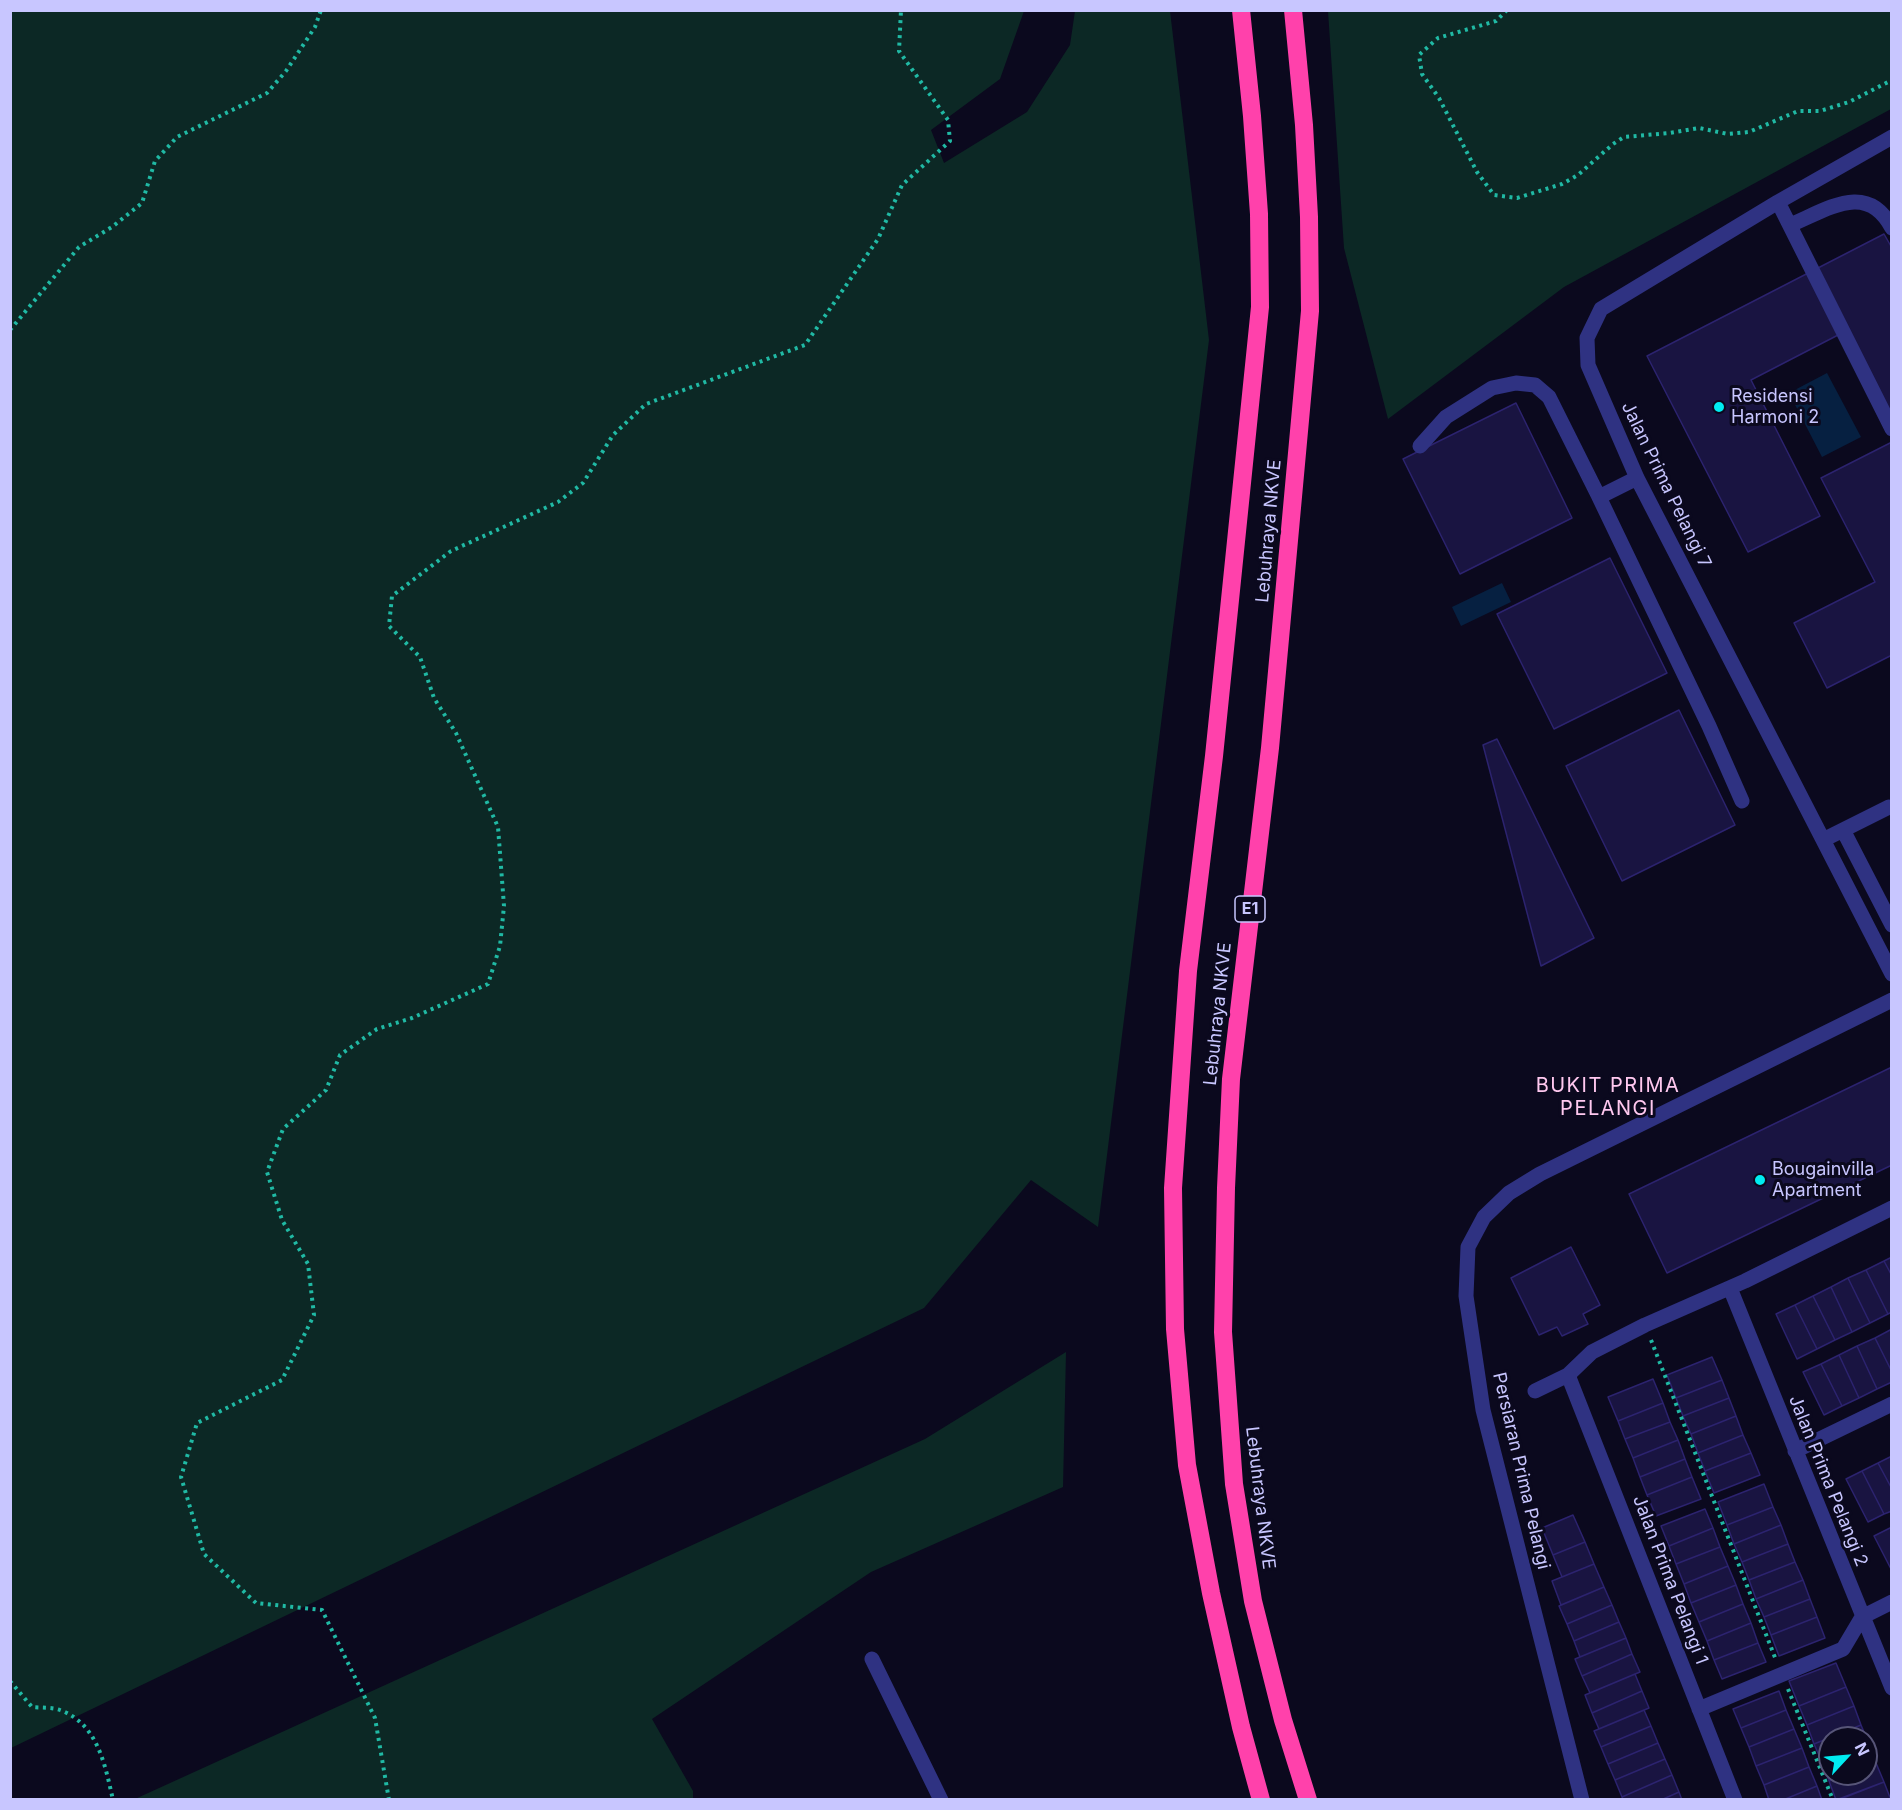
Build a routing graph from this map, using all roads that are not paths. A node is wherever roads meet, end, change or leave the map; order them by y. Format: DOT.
graph roads {
  1 [pos="1241,10"];
  2 [pos="1293,10"];
  3 [pos="1892,137"];
  4 [pos="1778,202"];
  5 [pos="1790,225"];
  6 [pos="1892,228"];
  7 [pos="1892,429"];
  8 [pos="1420,446"];
  9 [pos="1637,478"];
  10 [pos="1599,497"];
  11 [pos="1742,801"];
  12 [pos="1890,807"];
  13 [pos="1843,830"];
  14 [pos="1823,840"];
  15 [pos="1892,925"];
  16 [pos="1892,974"];
  17 [pos="1892,1000"];
  18 [pos="1892,1208"];
  19 [pos="1730,1288"];
  20 [pos="1568,1375"];
  21 [pos="1535,1391"];
  22 [pos="1892,1404"];
  23 [pos="1795,1451"];
  24 [pos="1892,1602"];
  25 [pos="1862,1617"];
  26 [pos="872,1659"];
  27 [pos="1892,1688"];
  28 [pos="1699,1708"];
  29 [pos="941,1800"];
  30 [pos="1261,1800"];
  31 [pos="1308,1800"];
  32 [pos="1582,1800"];
  33 [pos="1735,1800"];
  1 -- 30 [label="highway, Lebuhraya NKVE"];
  2 -- 31 [label="highway, Lebuhraya NKVE / E1"];
  3 -- 4 [label="street, Jalan Prima Pelangi 7"];
  4 -- 5 [label="street"];
  4 -- 9 [label="street, Jalan Prima Pelangi 7"];
  5 -- 6 [label="street"];
  5 -- 7 [label="street"];
  8 -- 10 [label="street"];
  9 -- 10 [label="street"];
  9 -- 14 [label="street, Jalan Prima Pelangi 7"];
  10 -- 11 [label="street"];
  12 -- 13 [label="street"];
  13 -- 14 [label="street"];
  13 -- 15 [label="street"];
  14 -- 16 [label="street, Jalan Prima Pelangi 7"];
  17 -- 32 [label="street, Persiaran Prima Pelangi"];
  18 -- 19 [label="street"];
  19 -- 20 [label="street"];
  19 -- 23 [label="street, Jalan Prima Pelangi 2"];
  20 -- 21 [label="street"];
  20 -- 28 [label="street, Jalan Prima Pelangi 1"];
  22 -- 23 [label="street"];
  23 -- 25 [label="street, Jalan Prima Pelangi 2"];
  24 -- 25 [label="street"];
  25 -- 27 [label="street, Jalan Prima Pelangi 2"];
  25 -- 28 [label="street"];
  26 -- 29 [label="street"];
  28 -- 33 [label="street, Jalan Prima Pelangi 1"];
}
